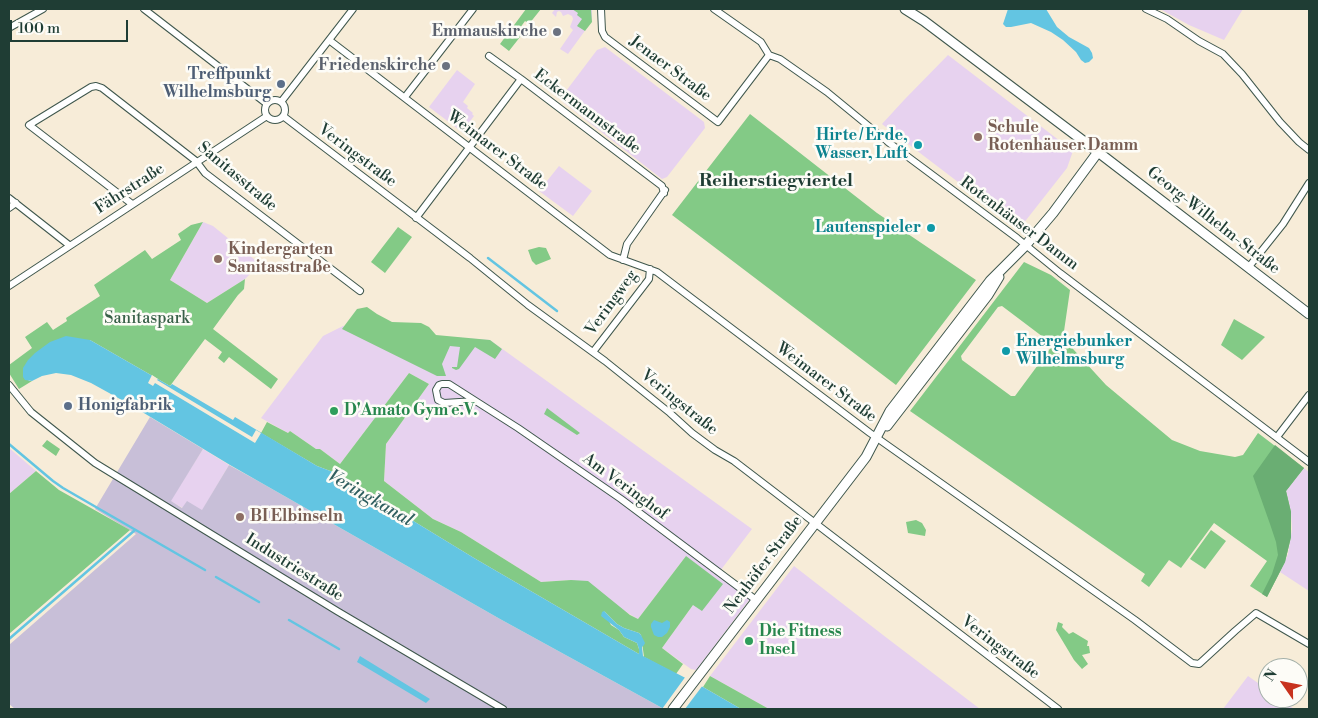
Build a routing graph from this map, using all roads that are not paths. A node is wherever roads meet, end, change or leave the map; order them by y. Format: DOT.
graph roads {
  1 [pos="43,9"];
  2 [pos="144,9"];
  3 [pos="352,9"];
  4 [pos="473,9"];
  5 [pos="601,9"];
  6 [pos="714,9"];
  7 [pos="905,9"];
  8 [pos="1146,9"];
  9 [pos="916,12"];
  10 [pos="10,26"];
  11 [pos="329,40"];
  12 [pos="768,55"];
  13 [pos="489,56"];
  14 [pos="521,79"];
  15 [pos="405,97"];
  16 [pos="281,102"];
  17 [pos="267,104"];
  18 [pos="267,116"];
  19 [pos="282,116"];
  20 [pos="470,147"];
  21 [pos="1309,150"];
  22 [pos="1098,152"];
  23 [pos="196,161"];
  24 [pos="1309,183"];
  25 [pos="9,198"];
  26 [pos="16,203"];
  27 [pos="132,204"];
  28 [pos="9,208"];
  29 [pos="416,218"];
  30 [pos="69,245"];
  31 [pos="1025,246"];
  32 [pos="623,260"];
  33 [pos="1248,268"];
  34 [pos="650,269"];
  35 [pos="9,286"];
  36 [pos="360,291"];
  37 [pos="1309,314"];
  38 [pos="593,352"];
  39 [pos="10,386"];
  40 [pos="1309,395"];
  41 [pos="475,401"];
  42 [pos="1277,437"];
  43 [pos="877,438"];
  44 [pos="1309,462"];
  45 [pos="815,523"];
  46 [pos="756,600"];
  47 [pos="1309,644"];
  48 [pos="503,709"];
  49 [pos="673,709"];
  50 [pos="1058,709"];
  1 -- 10 [label="street"];
  2 -- 17 [label="street"];
  3 -- 11 [label="street"];
  4 -- 15 [label="street"];
  5 -- 12 [label="street, Jenaer Straße"];
  6 -- 12 [label="street, Rotenhäuser Damm"];
  7 -- 9 [label="street, Georg-Wilhelm-Straße"];
  8 -- 21 [label="street"];
  9 -- 22 [label="street, Georg-Wilhelm-Straße"];
  11 -- 15 [label="street, Weimarer Straße"];
  11 -- 16 [label="street"];
  12 -- 31 [label="street, Rotenhäuser Damm"];
  13 -- 14 [label="street, Eckermannstraße"];
  14 -- 20 [label="street"];
  14 -- 32 [label="street, Eckermannstraße"];
  15 -- 20 [label="street, Weimarer Straße"];
  16 -- 17 [label="street"];
  16 -- 19 [label="street"];
  17 -- 18 [label="street"];
  18 -- 19 [label="street"];
  18 -- 23 [label="street, Fährstraße"];
  19 -- 29 [label="street, Veringstraße"];
  20 -- 29 [label="street"];
  20 -- 32 [label="street, Weimarer Straße"];
  22 -- 31 [label="street, Neuhöfer Straße"];
  22 -- 33 [label="street, Georg-Wilhelm-Straße"];
  23 -- 27 [label="street, Fährstraße"];
  23 -- 27 [label="street, Sanitasstraße"];
  23 -- 36 [label="street, Sanitasstraße"];
  24 -- 33 [label="street"];
  25 -- 26 [label="street"];
  26 -- 28 [label="street"];
  26 -- 30 [label="street"];
  27 -- 30 [label="street, Fährstraße"];
  29 -- 38 [label="street, Veringstraße"];
  30 -- 35 [label="street, Fährstraße"];
  31 -- 42 [label="street, Rotenhäuser Damm"];
  31 -- 43 [label="street, Neuhöfer Straße"];
  32 -- 34 [label="street, Weimarer Straße"];
  33 -- 37 [label="street, Georg-Wilhelm-Straße"];
  34 -- 38 [label="street, Veringweg"];
  34 -- 43 [label="street, Weimarer Straße"];
  38 -- 45 [label="street, Veringstraße"];
  39 -- 48 [label="street, Industriestraße"];
  40 -- 42 [label="street"];
  41 -- 41 [label="street, Am Veringhof"];
  41 -- 46 [label="street, Am Veringhof"];
  42 -- 44 [label="street, Rotenhäuser Damm"];
  43 -- 45 [label="street, Neuhöfer Straße"];
  43 -- 47 [label="street, Weimarer Straße"];
  45 -- 46 [label="street, Neuhöfer Straße"];
  45 -- 50 [label="street, Veringstraße"];
  46 -- 49 [label="street, Neuhöfer Straße"];
}
